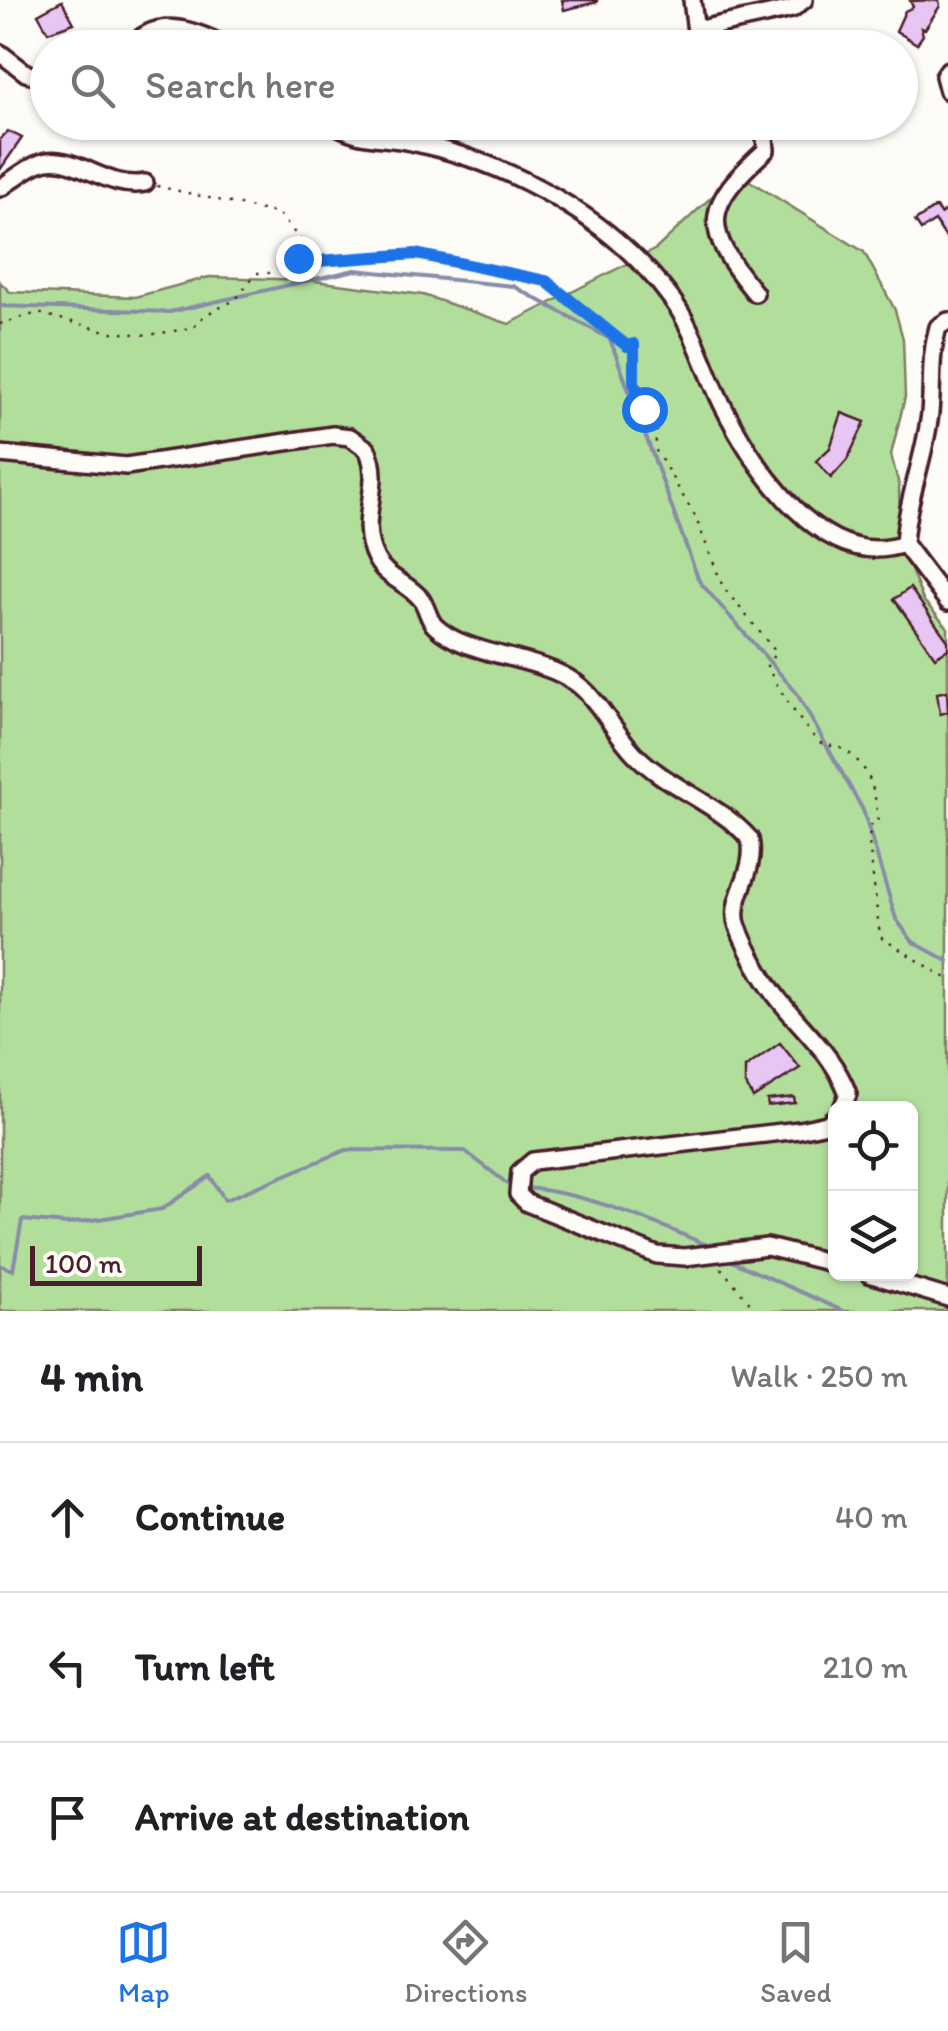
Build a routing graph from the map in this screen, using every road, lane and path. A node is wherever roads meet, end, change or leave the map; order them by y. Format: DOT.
graph roads {
  1 [pos="692,0"];
  2 [pos="804,0"];
  3 [pos="152,30"];
  4 [pos="181,30"];
  5 [pos="696,30"];
  6 [pos="0,54"];
  7 [pos="948,70"];
  8 [pos="30,74"];
  9 [pos="948,92"];
  10 [pos="383,140"];
  11 [pos="765,140"];
  12 [pos="145,183"];
  13 [pos="0,188"];
  14 [pos="310,252"];
  15 [pos="755,293"];
  16 [pos="948,321"];
  17 [pos="0,324"];
  18 [pos="0,454"];
  19 [pos="904,544"];
  20 [pos="948,602"];
  21 [pos="948,979"];
  22 [pos="845,1101"];
  23 [pos="828,1123"];
  24 [pos="713,1254"];
  25 [pos="828,1262"];
  26 [pos="892,1281"];
  27 [pos="948,1298"];
  28 [pos="757,1311"];
  1 -- 5 [label="street"];
  2 -- 5 [label="street"];
  3 -- 4 [label="street"];
  6 -- 8 [label="street"];
  7 -- 9 [label="street"];
  10 -- 19 [label="street"];
  11 -- 15 [label="street"];
  12 -- 13 [label="street"];
  12 -- 14 [label="path"];
  14 -- 17 [label="path"];
  14 -- 21 [label="path"];
  16 -- 19 [label="street"];
  18 -- 22 [label="street"];
  19 -- 20 [label="street"];
  23 -- 24 [label="street"];
  24 -- 25 [label="street"];
  24 -- 28 [label="path"];
  26 -- 27 [label="street"];
}
